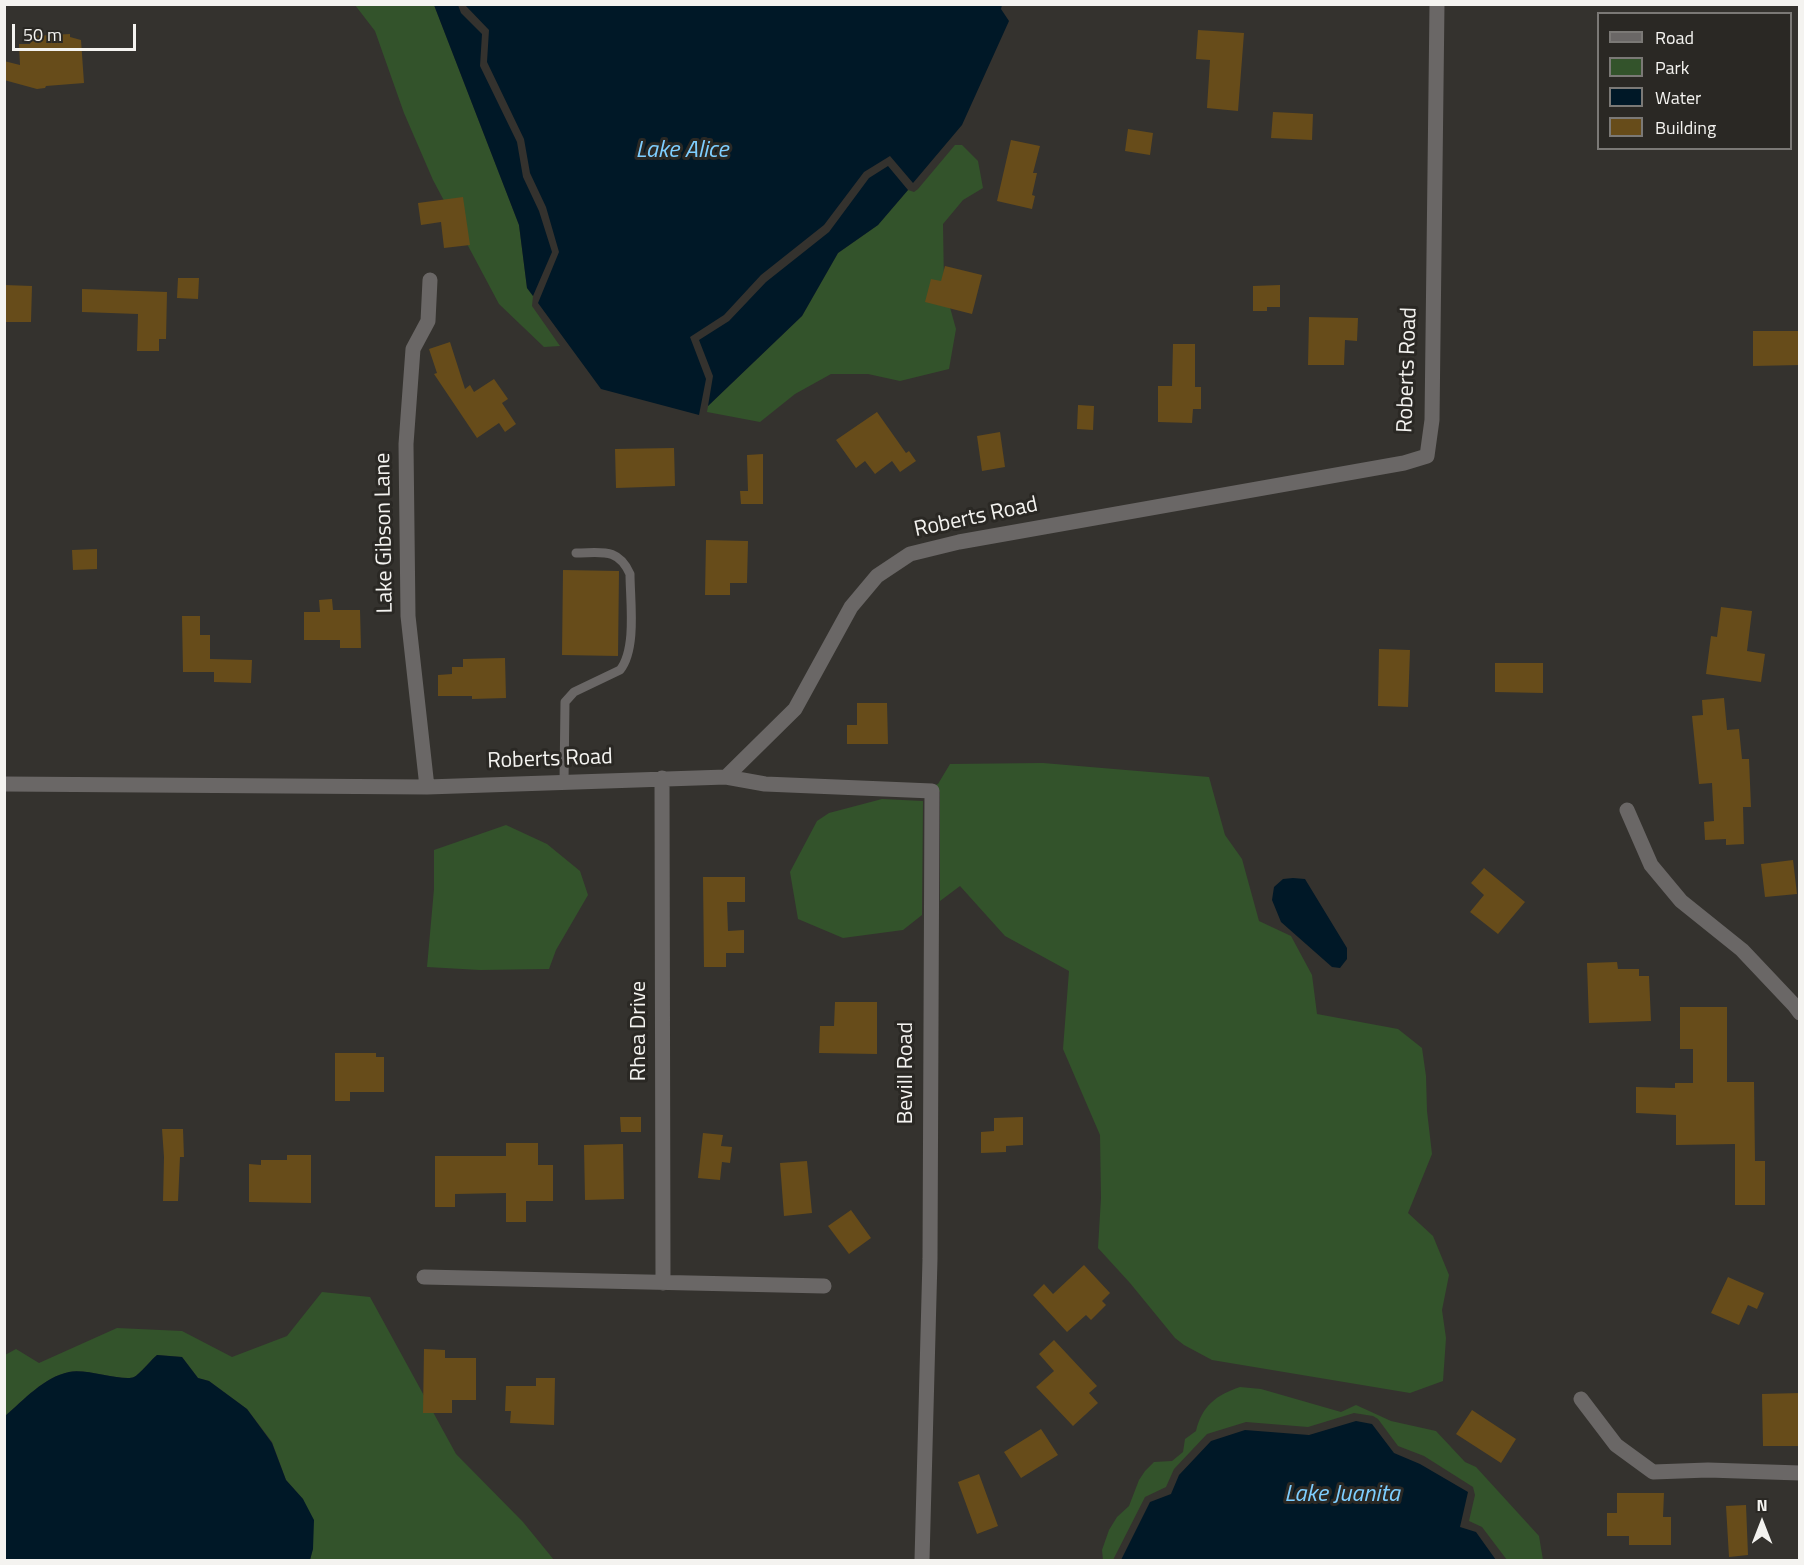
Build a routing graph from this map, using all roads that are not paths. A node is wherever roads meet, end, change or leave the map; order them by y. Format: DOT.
graph roads {
  1 [pos="1437,4"];
  2 [pos="430,280"];
  3 [pos="576,553"];
  4 [pos="726,777"];
  5 [pos="662,778"];
  6 [pos="564,782"];
  7 [pos="4,784"];
  8 [pos="427,788"];
  9 [pos="1627,810"];
  10 [pos="1800,1013"];
  11 [pos="424,1277"];
  12 [pos="663,1283"];
  13 [pos="824,1286"];
  14 [pos="1581,1399"];
  15 [pos="1800,1473"];
  16 [pos="922,1560"];
  1 -- 4 [label="street, Roberts Road"];
  2 -- 8 [label="street, Lake Gibson Lane"];
  3 -- 6 [label="lane"];
  4 -- 5 [label="street, Roberts Road"];
  4 -- 16 [label="street, Bevill Road"];
  5 -- 6 [label="street, Roberts Road"];
  5 -- 12 [label="street, Rhea Drive"];
  6 -- 8 [label="street, Roberts Road"];
  7 -- 8 [label="street, Roberts Road"];
  9 -- 10 [label="street"];
  11 -- 12 [label="street"];
  12 -- 13 [label="street"];
  14 -- 15 [label="street"];
}
